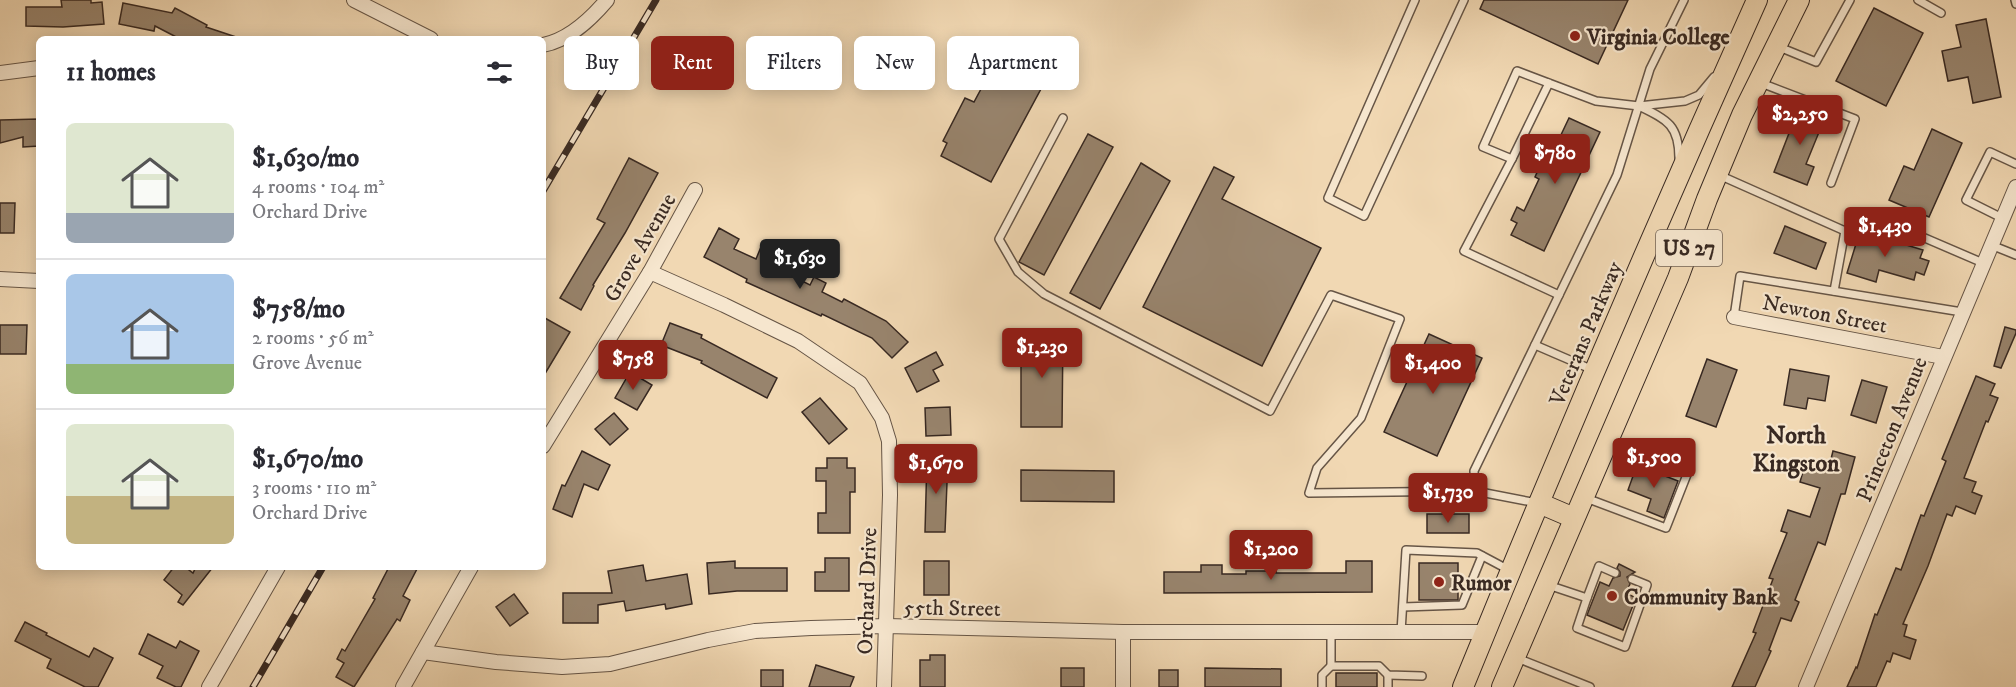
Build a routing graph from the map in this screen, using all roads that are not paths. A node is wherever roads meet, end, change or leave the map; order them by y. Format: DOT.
graph roads {
  1 [pos="354,0"];
  2 [pos="607,0"];
  3 [pos="1415,0"];
  4 [pos="1464,0"];
  5 [pos="1684,0"];
  6 [pos="1757,0"];
  7 [pos="1799,0"];
  8 [pos="1850,0"];
  9 [pos="1918,0"];
  10 [pos="1941,13"];
  11 [pos="425,36"];
  12 [pos="546,44"];
  13 [pos="1777,46"];
  14 [pos="1731,58"];
  15 [pos="36,68"];
  16 [pos="0,74"];
  17 [pos="1758,82"];
  18 [pos="1549,83"];
  19 [pos="1639,106"];
  20 [pos="1063,118"];
  21 [pos="1512,159"];
  22 [pos="2016,165"];
  23 [pos="1679,172"];
  24 [pos="1718,174"];
  25 [pos="1831,183"];
  26 [pos="2016,187"];
  27 [pos="695,190"];
  28 [pos="2002,218"];
  29 [pos="1845,231"];
  30 [pos="1991,245"];
  31 [pos="2016,255"];
  32 [pos="1983,262"];
  33 [pos="650,272"];
  34 [pos="0,279"];
  35 [pos="36,281"];
  36 [pos="1834,291"];
  37 [pos="1559,295"];
  38 [pos="1962,312"];
  39 [pos="1734,316"];
  40 [pos="1534,345"];
  41 [pos="1944,357"];
  42 [pos="1595,370"];
  43 [pos="1608,439"];
  44 [pos="546,442"];
  45 [pos="1475,491"];
  46 [pos="1583,497"];
  47 [pos="1539,503"];
  48 [pos="1574,518"];
  49 [pos="1482,556"];
  50 [pos="276,570"];
  51 [pos="469,570"];
  52 [pos="1511,571"];
  53 [pos="1615,573"];
  54 [pos="1632,579"];
  55 [pos="1546,584"];
  56 [pos="1587,598"];
  57 [pos="1403,607"];
  58 [pos="887,626"];
  59 [pos="1123,632"];
  60 [pos="1330,632"];
  61 [pos="1401,632"];
  62 [pos="1485,632"];
  63 [pos="423,652"];
  64 [pos="1515,657"];
  65 [pos="1331,666"];
  66 [pos="1388,675"];
  67 [pos="1422,676"];
  68 [pos="209,687"];
  69 [pos="403,687"];
  70 [pos="884,687"];
  71 [pos="1124,687"];
  72 [pos="1322,687"];
  73 [pos="1388,687"];
  74 [pos="1463,687"];
  75 [pos="1502,687"];
  76 [pos="1590,687"];
  77 [pos="1806,687"];
  1 -- 11 [label="street"];
  2 -- 12 [label="street"];
  3 -- 4 [label="lane"];
  5 -- 19 [label="lane"];
  6 -- 14 [label="main road, Veterans Parkway / US 27"];
  7 -- 13 [label="main road, US 27"];
  8 -- 13 [label="lane"];
  9 -- 10 [label="lane"];
  13 -- 17 [label="main road, US 27"];
  14 -- 19 [label="lane"];
  14 -- 23 [label="main road, Veterans Parkway / US 27"];
  15 -- 16 [label="street"];
  17 -- 24 [label="main road, US 27"];
  17 -- 25 [label="lane"];
  18 -- 19 [label="lane"];
  18 -- 21 [label="lane"];
  18 -- 21 [label="lane"];
  19 -- 23 [label="lane"];
  19 -- 37 [label="lane"];
  20 -- 45 [label="lane"];
  21 -- 37 [label="lane"];
  22 -- 28 [label="lane"];
  23 -- 42 [label="main road, Veterans Parkway / US 27"];
  24 -- 29 [label="lane"];
  24 -- 43 [label="main road, US 27"];
  26 -- 28 [label="street, Princeton Avenue"];
  27 -- 33 [label="street, Grove Avenue"];
  28 -- 30 [label="street, Princeton Avenue"];
  29 -- 32 [label="lane"];
  29 -- 36 [label="lane"];
  30 -- 31 [label="lane"];
  30 -- 32 [label="street, Princeton Avenue"];
  32 -- 38 [label="street, Princeton Avenue"];
  33 -- 44 [label="street, Grove Avenue"];
  33 -- 58 [label="street, Orchard Drive"];
  34 -- 35 [label="street"];
  36 -- 38 [label="lane"];
  36 -- 39 [label="lane"];
  37 -- 40 [label="lane"];
  38 -- 41 [label="street, Princeton Avenue"];
  39 -- 41 [label="street, Newton Street"];
  40 -- 42 [label="lane"];
  40 -- 45 [label="lane"];
  41 -- 77 [label="street, Princeton Avenue"];
  42 -- 47 [label="main road, Veterans Parkway / US 27"];
  43 -- 46 [label="main road, US 27"];
  43 -- 46 [label="lane"];
  45 -- 47 [label="lane"];
  46 -- 48 [label="main road, US 27"];
  47 -- 48 [label="main road"];
  47 -- 52 [label="main road, Veterans Parkway / US 27"];
  48 -- 55 [label="main road, US 27"];
  49 -- 52 [label="lane"];
  49 -- 57 [label="lane"];
  49 -- 57 [label="lane"];
  50 -- 68 [label="street"];
  51 -- 63 [label="street"];
  52 -- 62 [label="main road, Veterans Parkway / US 27"];
  53 -- 56 [label="lane"];
  54 -- 56 [label="lane"];
  55 -- 56 [label="lane"];
  55 -- 64 [label="main road, US 27"];
  57 -- 61 [label="lane"];
  58 -- 59 [label="street, 55th Street"];
  58 -- 63 [label="street, 55th Street"];
  58 -- 70 [label="street, Orchard Drive"];
  59 -- 60 [label="street, 55th Street"];
  59 -- 71 [label="street"];
  60 -- 61 [label="street, 55th Street"];
  60 -- 65 [label="lane"];
  61 -- 62 [label="street, 55th Street"];
  62 -- 74 [label="main road, Veterans Parkway / US 27"];
  63 -- 69 [label="street"];
  64 -- 75 [label="main road, US 27"];
  64 -- 76 [label="lane"];
  65 -- 66 [label="lane"];
  65 -- 72 [label="lane"];
  66 -- 67 [label="lane"];
  66 -- 73 [label="lane"];
}
